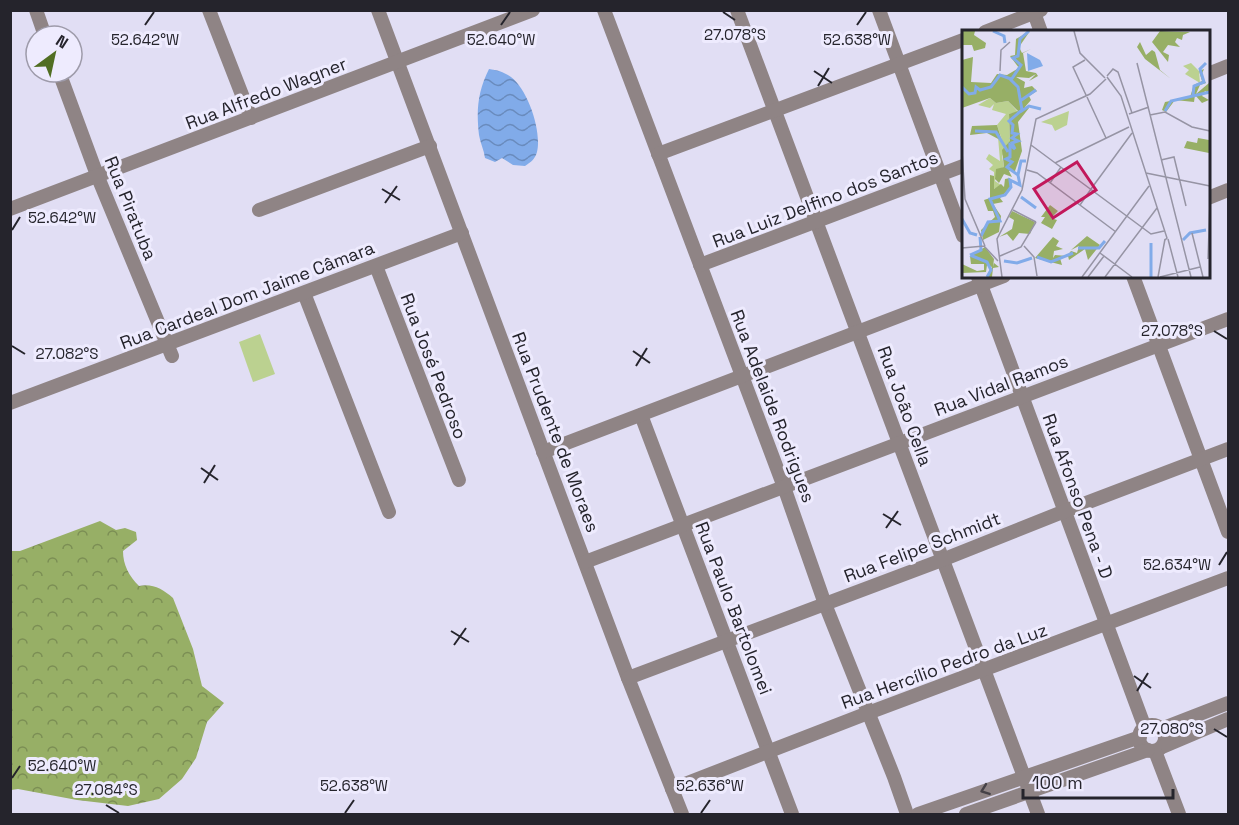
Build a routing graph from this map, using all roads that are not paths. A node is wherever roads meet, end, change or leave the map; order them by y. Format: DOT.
graph roads {
  1 [pos="209,10"];
  2 [pos="378,10"];
  3 [pos="533,10"];
  4 [pos="604,10"];
  5 [pos="737,10"];
  6 [pos="879,10"];
  7 [pos="1036,11"];
  8 [pos="990,30"];
  9 [pos="1041,30"];
  10 [pos="962,40"];
  11 [pos="399,62"];
  12 [pos="899,64"];
  13 [pos="1228,66"];
  14 [pos="1209,74"];
  15 [pos="63,84"];
  16 [pos="774,111"];
  17 [pos="250,118"];
  18 [pos="430,146"];
  19 [pos="658,154"];
  20 [pos="962,166"];
  21 [pos="97,175"];
  22 [pos="940,175"];
  23 [pos="1228,190"];
  24 [pos="1209,198"];
  25 [pos="10,209"];
  26 [pos="259,210"];
  27 [pos="816,222"];
  28 [pos="462,233"];
  29 [pos="962,233"];
  30 [pos="700,265"];
  31 [pos="376,266"];
  32 [pos="1134,278"];
  33 [pos="979,280"];
  34 [pos="304,293"];
  35 [pos="1228,319"];
  36 [pos="858,332"];
  37 [pos="1159,345"];
  38 [pos="169,350"];
  39 [pos="742,376"];
  40 [pos="10,388"];
  41 [pos="1023,397"];
  42 [pos="13,402"];
  43 [pos="641,415"];
  44 [pos="900,443"];
  45 [pos="1228,449"];
  46 [pos="543,452"];
  47 [pos="1201,459"];
  48 [pos="459,480"];
  49 [pos="784,487"];
  50 [pos="1065,511"];
  51 [pos="389,512"];
  52 [pos="683,525"];
  53 [pos="1228,532"];
  54 [pos="942,560"];
  55 [pos="585,562"];
  56 [pos="1228,578"];
  57 [pos="825,604"];
  58 [pos="1107,624"];
  59 [pos="726,641"];
  60 [pos="985,670"];
  61 [pos="628,678"];
  62 [pos="1228,703"];
  63 [pos="868,713"];
  64 [pos="1228,719"];
  65 [pos="1161,729"];
  66 [pos="1142,732"];
  67 [pos="1155,749"];
  68 [pos="769,752"];
  69 [pos="1023,777"];
  70 [pos="672,789"];
  71 [pos="1029,792"];
  72 [pos="682,814"];
  73 [pos="792,814"];
  74 [pos="907,814"];
  75 [pos="918,814"];
  76 [pos="966,814"];
  77 [pos="1038,814"];
  78 [pos="1179,814"];
  1 -- 17 [label="street"];
  2 -- 11 [label="street, Rua Prudente de Moraes"];
  3 -- 11 [label="street, Rua Alfredo Wagner"];
  4 -- 19 [label="street, Rua Adelaide Rodrigues"];
  5 -- 16 [label="street, Rua João Cella"];
  6 -- 12 [label="street"];
  7 -- 8 [label="street"];
  7 -- 9 [label="street"];
  10 -- 12 [label="street"];
  11 -- 17 [label="street, Rua Alfredo Wagner"];
  11 -- 18 [label="street, Rua Prudente de Moraes"];
  12 -- 16 [label="street"];
  12 -- 22 [label="street"];
  13 -- 14 [label="street"];
  15 -- 21 [label="street, Rua Piratuba"];
  16 -- 19 [label="street"];
  16 -- 27 [label="street, Rua João Cella"];
  17 -- 21 [label="street, Rua Alfredo Wagner"];
  18 -- 26 [label="street"];
  18 -- 28 [label="street, Rua Prudente de Moraes"];
  19 -- 30 [label="street, Rua Adelaide Rodrigues"];
  20 -- 22 [label="street, Rua Luiz Delfino dos Santos"];
  21 -- 25 [label="street, Rua Alfredo Wagner"];
  21 -- 38 [label="street, Rua Piratuba"];
  22 -- 27 [label="street, Rua Luiz Delfino dos Santos"];
  22 -- 29 [label="street"];
  23 -- 24 [label="street"];
  27 -- 30 [label="street, Rua Luiz Delfino dos Santos"];
  27 -- 36 [label="street, Rua João Cella"];
  28 -- 31 [label="street, Rua Cardeal Dom Jaime Câmara"];
  28 -- 46 [label="street, Rua Prudente de Moraes"];
  30 -- 39 [label="street, Rua Adelaide Rodrigues"];
  31 -- 34 [label="street, Rua Cardeal Dom Jaime Câmara"];
  31 -- 48 [label="street, Rua José Pedroso"];
  32 -- 37 [label="street"];
  33 -- 36 [label="street"];
  33 -- 41 [label="street, Rua Afonso Pena - D"];
  34 -- 38 [label="street, Rua Cardeal Dom Jaime Câmara"];
  34 -- 51 [label="street"];
  35 -- 37 [label="street, Rua Vidal Ramos"];
  36 -- 39 [label="street"];
  36 -- 44 [label="street, Rua João Cella"];
  37 -- 41 [label="street, Rua Vidal Ramos"];
  37 -- 47 [label="street"];
  38 -- 42 [label="street, Rua Cardeal Dom Jaime Câmara"];
  39 -- 43 [label="street"];
  39 -- 49 [label="street, Rua Adelaide Rodrigues"];
  40 -- 42 [label="street"];
  41 -- 44 [label="street, Rua Vidal Ramos"];
  41 -- 50 [label="street, Rua Afonso Pena - D"];
  43 -- 46 [label="street"];
  43 -- 52 [label="street, Rua Paulo Bartolomei"];
  44 -- 49 [label="street, Rua Vidal Ramos"];
  44 -- 54 [label="street, Rua João Cella"];
  45 -- 47 [label="street, Rua Felipe Schmidt"];
  46 -- 55 [label="street, Rua Prudente de Moraes"];
  47 -- 50 [label="street, Rua Felipe Schmidt"];
  47 -- 53 [label="street"];
  49 -- 52 [label="street, Rua Vidal Ramos"];
  49 -- 57 [label="street, Rua Adelaide Rodrigues"];
  50 -- 54 [label="street, Rua Felipe Schmidt"];
  50 -- 58 [label="street, Rua Afonso Pena - D"];
  52 -- 55 [label="street, Rua Vidal Ramos"];
  52 -- 59 [label="street, Rua Paulo Bartolomei"];
  54 -- 57 [label="street, Rua Felipe Schmidt"];
  54 -- 60 [label="street, Rua João Cella"];
  55 -- 61 [label="street, Rua Prudente de Moraes"];
  56 -- 58 [label="street, Rua Hercílio Pedro da Luz"];
  57 -- 59 [label="street, Rua Felipe Schmidt"];
  57 -- 63 [label="street, Rua Adelaide Rodrigues"];
  58 -- 60 [label="street, Rua Hercílio Pedro da Luz"];
  58 -- 66 [label="street, Rua Afonso Pena - D"];
  59 -- 61 [label="street, Rua Felipe Schmidt"];
  59 -- 68 [label="street, Rua Paulo Bartolomei"];
  60 -- 63 [label="street, Rua Hercílio Pedro da Luz"];
  60 -- 69 [label="street, Rua João Cella"];
  61 -- 70 [label="street, Rua Prudente de Moraes"];
  62 -- 65 [label="street"];
  63 -- 68 [label="street, Rua Hercílio Pedro da Luz"];
  63 -- 74 [label="street, Rua Adelaide Rodrigues"];
  64 -- 67 [label="street"];
  65 -- 66 [label="street"];
  65 -- 67 [label="street"];
  66 -- 67 [label="street"];
  66 -- 69 [label="street"];
  67 -- 71 [label="street"];
  67 -- 78 [label="street"];
  68 -- 70 [label="street, Rua Hercílio Pedro da Luz"];
  68 -- 73 [label="street, Rua Paulo Bartolomei"];
  69 -- 71 [label="street, Rua João Cella"];
  69 -- 75 [label="street, one-way"];
  70 -- 72 [label="street, Rua Prudente de Moraes"];
  71 -- 76 [label="street"];
  71 -- 77 [label="street, Rua João Cella"];
}
